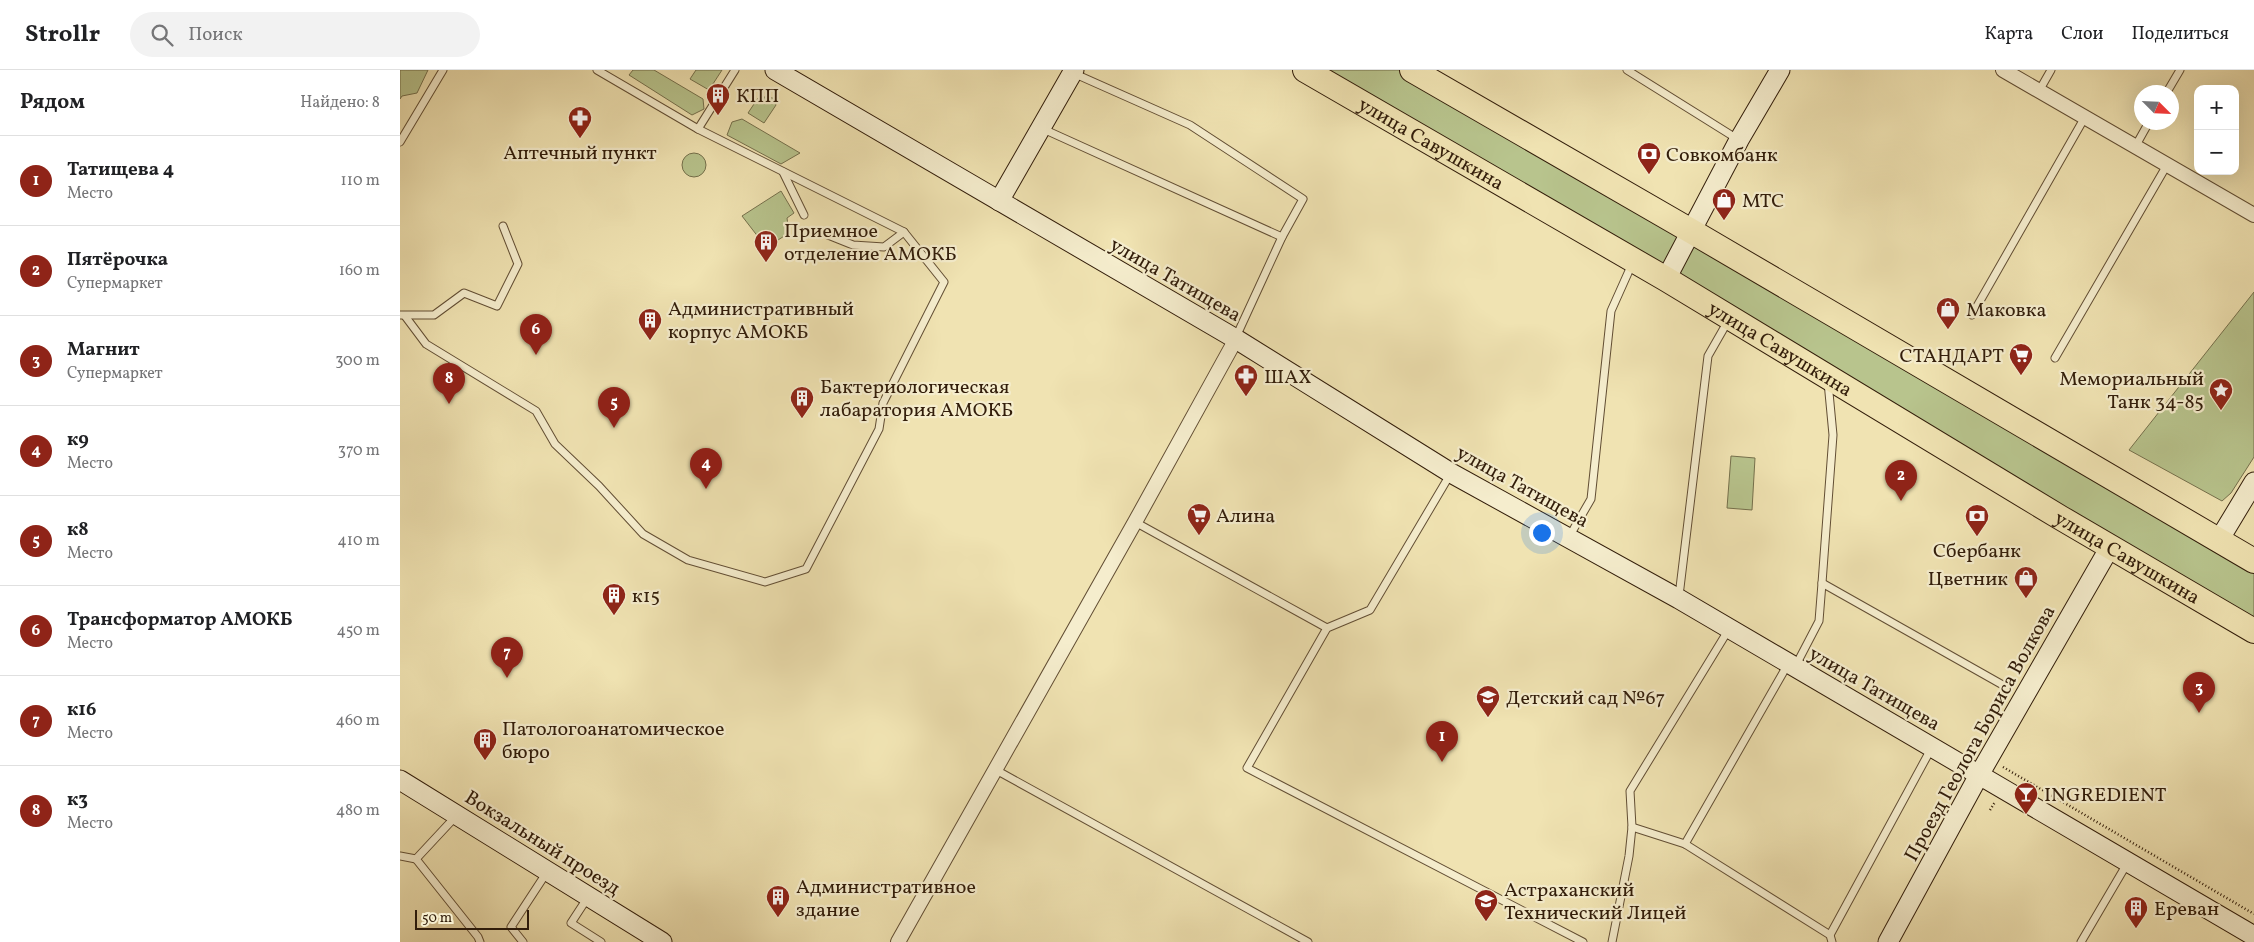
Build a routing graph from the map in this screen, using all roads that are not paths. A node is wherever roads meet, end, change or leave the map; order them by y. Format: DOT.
graph roads {
  1 [pos="442,70"];
  2 [pos="597,70"];
  3 [pos="735,70"];
  4 [pos="775,70"];
  5 [pos="1305,70"];
  6 [pos="1412,70"];
  7 [pos="1627,70"];
  8 [pos="1780,70"];
  9 [pos="2003,70"];
  10 [pos="2052,70"];
  11 [pos="2180,70"];
  12 [pos="1073,71"];
  13 [pos="2171,85"];
  14 [pos="2039,90"];
  15 [pos="2085,118"];
  16 [pos="1041,128"];
  17 [pos="698,129"];
  18 [pos="2144,130"];
  19 [pos="1739,140"];
  20 [pos="400,142"];
  21 [pos="2135,146"];
  22 [pos="2167,165"];
  23 [pos="783,172"];
  24 [pos="999,201"];
  25 [pos="804,215"];
  26 [pos="2254,215"];
  27 [pos="504,226"];
  28 [pos="1691,231"];
  29 [pos="904,232"];
  30 [pos="828,235"];
  31 [pos="1282,237"];
  32 [pos="1634,260"];
  33 [pos="1666,279"];
  34 [pos="1972,314"];
  35 [pos="402,316"];
  36 [pos="1729,319"];
  37 [pos="1236,339"];
  38 [pos="2056,358"];
  39 [pos="1827,377"];
  40 [pos="1451,473"];
  41 [pos="2254,482"];
  42 [pos="1135,522"];
  43 [pos="1569,537"];
  44 [pos="2219,540"];
  45 [pos="2110,547"];
  46 [pos="2254,561"];
  47 [pos="1822,583"];
  48 [pos="1678,599"];
  49 [pos="1327,628"];
  50 [pos="1730,629"];
  51 [pos="2254,631"];
  52 [pos="1792,665"];
  53 [pos="2000,684"];
  54 [pos="1932,747"];
  55 [pos="1984,767"];
  56 [pos="996,770"];
  57 [pos="400,780"];
  58 [pos="457,815"];
  59 [pos="1632,827"];
  60 [pos="1684,844"];
  61 [pos="400,856"];
  62 [pos="416,859"];
  63 [pos="2128,862"];
  64 [pos="548,871"];
  65 [pos="588,897"];
  66 [pos="2254,936"];
  67 [pos="1831,939"];
  68 [pos="480,942"];
  69 [pos="523,942"];
  70 [pos="601,942"];
  71 [pos="662,942"];
  72 [pos="898,942"];
  73 [pos="1308,942"];
  74 [pos="1583,942"];
  75 [pos="1612,942"];
  76 [pos="1888,942"];
  77 [pos="2081,942"];
  1 -- 20 [label="lane"];
  2 -- 17 [label="lane"];
  3 -- 17 [label="lane"];
  4 -- 24 [label="main road, улица Татищева"];
  5 -- 32 [label="highway, улица Савушкина"];
  6 -- 28 [label="highway"];
  7 -- 19 [label="lane"];
  8 -- 19 [label="main road"];
  9 -- 14 [label="street"];
  10 -- 14 [label="lane"];
  11 -- 13 [label="lane"];
  12 -- 16 [label="main road"];
  12 -- 31 [label="lane"];
  14 -- 15 [label="street"];
  15 -- 21 [label="street"];
  15 -- 34 [label="lane"];
  16 -- 24 [label="main road"];
  16 -- 31 [label="lane"];
  17 -- 23 [label="lane"];
  18 -- 21 [label="lane"];
  19 -- 28 [label="main road"];
  21 -- 22 [label="street"];
  22 -- 26 [label="street"];
  22 -- 38 [label="lane"];
  23 -- 25 [label="lane"];
  23 -- 29 [label="lane"];
  24 -- 37 [label="main road, улица Татищева"];
  27 -- 35 [label="lane"];
  28 -- 33 [label="main road"];
  28 -- 44 [label="highway"];
  29 -- 30 [label="lane"];
  29 -- 35 [label="lane"];
  31 -- 37 [label="lane"];
  32 -- 33 [label="highway, улица Савушкина"];
  32 -- 43 [label="lane"];
  33 -- 36 [label="highway, улица Савушкина"];
  36 -- 39 [label="highway, улица Савушкина"];
  36 -- 48 [label="lane"];
  37 -- 40 [label="main road, улица Татищева"];
  37 -- 42 [label="street"];
  39 -- 45 [label="highway, улица Савушкина"];
  39 -- 47 [label="lane"];
  40 -- 43 [label="main road, улица Татищева"];
  40 -- 49 [label="lane"];
  41 -- 44 [label="main road"];
  42 -- 49 [label="lane"];
  42 -- 56 [label="street"];
  43 -- 48 [label="main road, улица Татищева"];
  44 -- 46 [label="highway"];
  45 -- 51 [label="highway, улица Савушкина"];
  45 -- 55 [label="main road, Проезд Геолога Бориса Волкова"];
  47 -- 52 [label="lane"];
  47 -- 53 [label="lane"];
  48 -- 50 [label="main road, улица Татищева"];
  49 -- 74 [label="lane"];
  50 -- 52 [label="main road, улица Татищева"];
  50 -- 59 [label="lane"];
  52 -- 54 [label="main road, улица Татищева"];
  52 -- 60 [label="lane"];
  54 -- 55 [label="main road, улица Татищева"];
  54 -- 67 [label="lane"];
  55 -- 63 [label="main road, улица Татищева"];
  55 -- 76 [label="main road, Проезд Геолога Бориса Волкова"];
  56 -- 72 [label="street"];
  56 -- 73 [label="lane"];
  57 -- 58 [label="main road, Вокзальный проезд"];
  58 -- 62 [label="lane"];
  58 -- 64 [label="main road, Вокзальный проезд"];
  59 -- 60 [label="lane"];
  59 -- 75 [label="lane"];
  60 -- 67 [label="lane"];
  61 -- 62 [label="lane"];
  62 -- 68 [label="lane"];
  63 -- 66 [label="main road, улица Татищева"];
  63 -- 77 [label="lane"];
  64 -- 65 [label="main road, Вокзальный проезд"];
  64 -- 69 [label="lane"];
  65 -- 70 [label="lane"];
  65 -- 71 [label="main road, Вокзальный проезд"];
}
